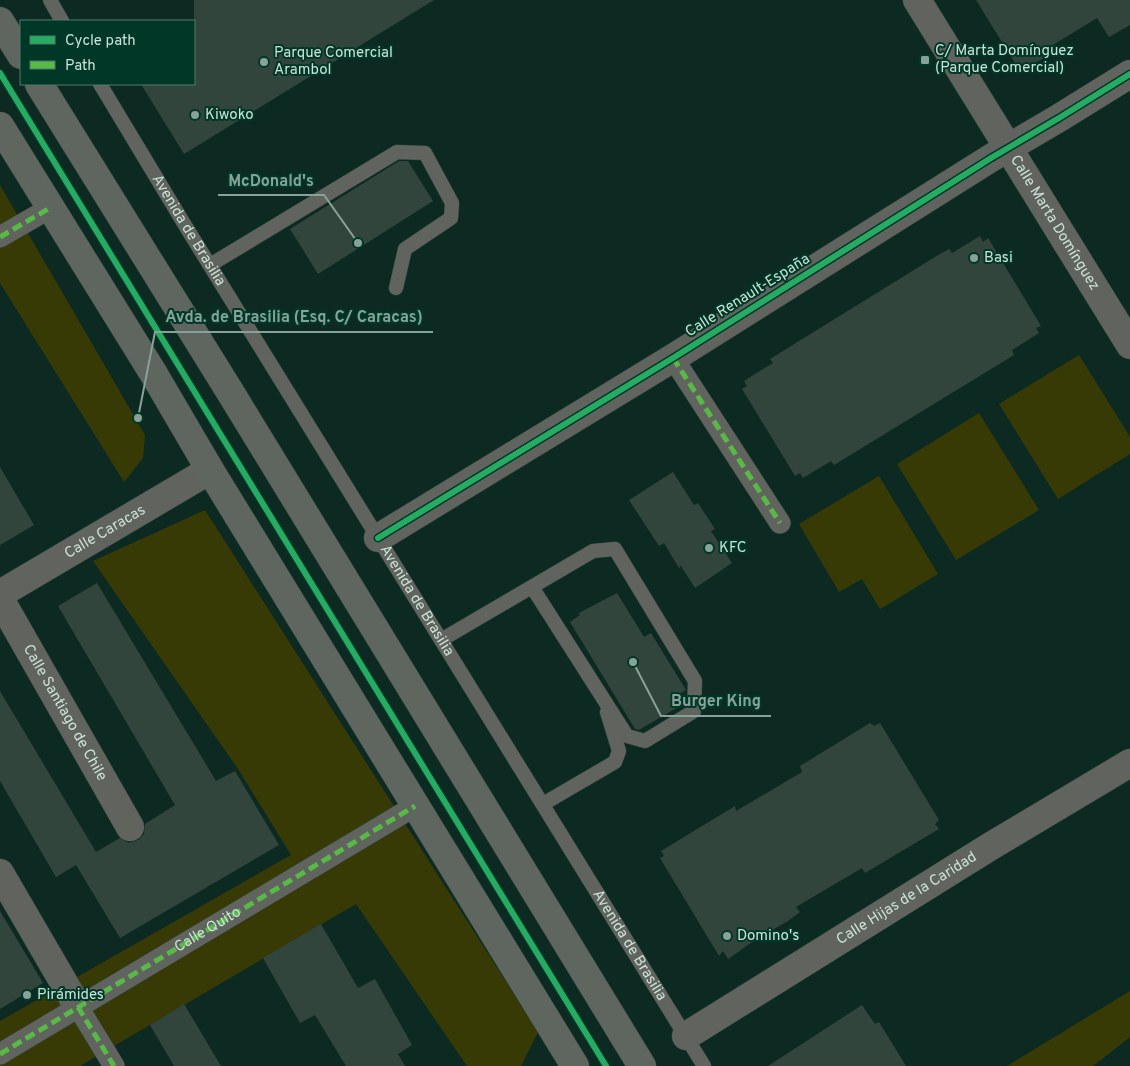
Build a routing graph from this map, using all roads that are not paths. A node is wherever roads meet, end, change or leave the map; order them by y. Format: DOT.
graph roads {
  1 [pos="50,0"];
  2 [pos="917,0"];
  3 [pos="61,20"];
  4 [pos="0,21"];
  5 [pos="20,53"];
  6 [pos="1130,74"];
  7 [pos="40,85"];
  8 [pos="101,85"];
  9 [pos="0,126"];
  10 [pos="1008,148"];
  11 [pos="50,208"];
  12 [pos="0,237"];
  13 [pos="210,265"];
  14 [pos="396,288"];
  15 [pos="1130,344"];
  16 [pos="672,358"];
  17 [pos="210,470"];
  18 [pos="780,523"];
  19 [pos="378,538"];
  20 [pos="532,587"];
  21 [pos="0,594"];
  22 [pos="0,599"];
  23 [pos="441,640"];
  24 [pos="601,695"];
  25 [pos="1130,763"];
  26 [pos="542,804"];
  27 [pos="416,806"];
  28 [pos="130,827"];
  29 [pos="0,873"];
  30 [pos="78,1007"];
  31 [pos="686,1036"];
  32 [pos="0,1054"];
  33 [pos="114,1066"];
  34 [pos="575,1066"];
  35 [pos="642,1066"];
  36 [pos="704,1066"];
  1 -- 3 [label="lane"];
  2 -- 10 [label="street, Calle Marta Domínguez"];
  4 -- 5 [label="main road"];
  6 -- 10 [label="street, Calle Renault-España"];
  7 -- 35 [label="main road"];
  8 -- 13 [label="lane, Avenida de Brasilia"];
  9 -- 11 [label="main road"];
  10 -- 15 [label="street, Calle Marta Domínguez"];
  10 -- 16 [label="street, Calle Renault-España"];
  11 -- 12 [label="street"];
  11 -- 17 [label="main road"];
  13 -- 14 [label="lane"];
  13 -- 19 [label="lane, Avenida de Brasilia"];
  16 -- 18 [label="street"];
  16 -- 19 [label="street, Calle Renault-España"];
  17 -- 21 [label="street, Calle Caracas"];
  17 -- 27 [label="main road"];
  19 -- 23 [label="lane, Avenida de Brasilia"];
  20 -- 23 [label="lane"];
  20 -- 24 [label="lane"];
  20 -- 24 [label="lane"];
  22 -- 28 [label="street, Calle Santiago de Chile"];
  23 -- 26 [label="lane, Avenida de Brasilia"];
  24 -- 26 [label="lane"];
  25 -- 31 [label="street, Calle Hijas de la Caridad"];
  26 -- 31 [label="lane, Avenida de Brasilia"];
  27 -- 30 [label="street, Calle Quito"];
  27 -- 34 [label="main road"];
  29 -- 30 [label="street"];
  30 -- 32 [label="street, Calle Quito"];
  30 -- 33 [label="street"];
  31 -- 36 [label="lane, Avenida de Brasilia"];
}
